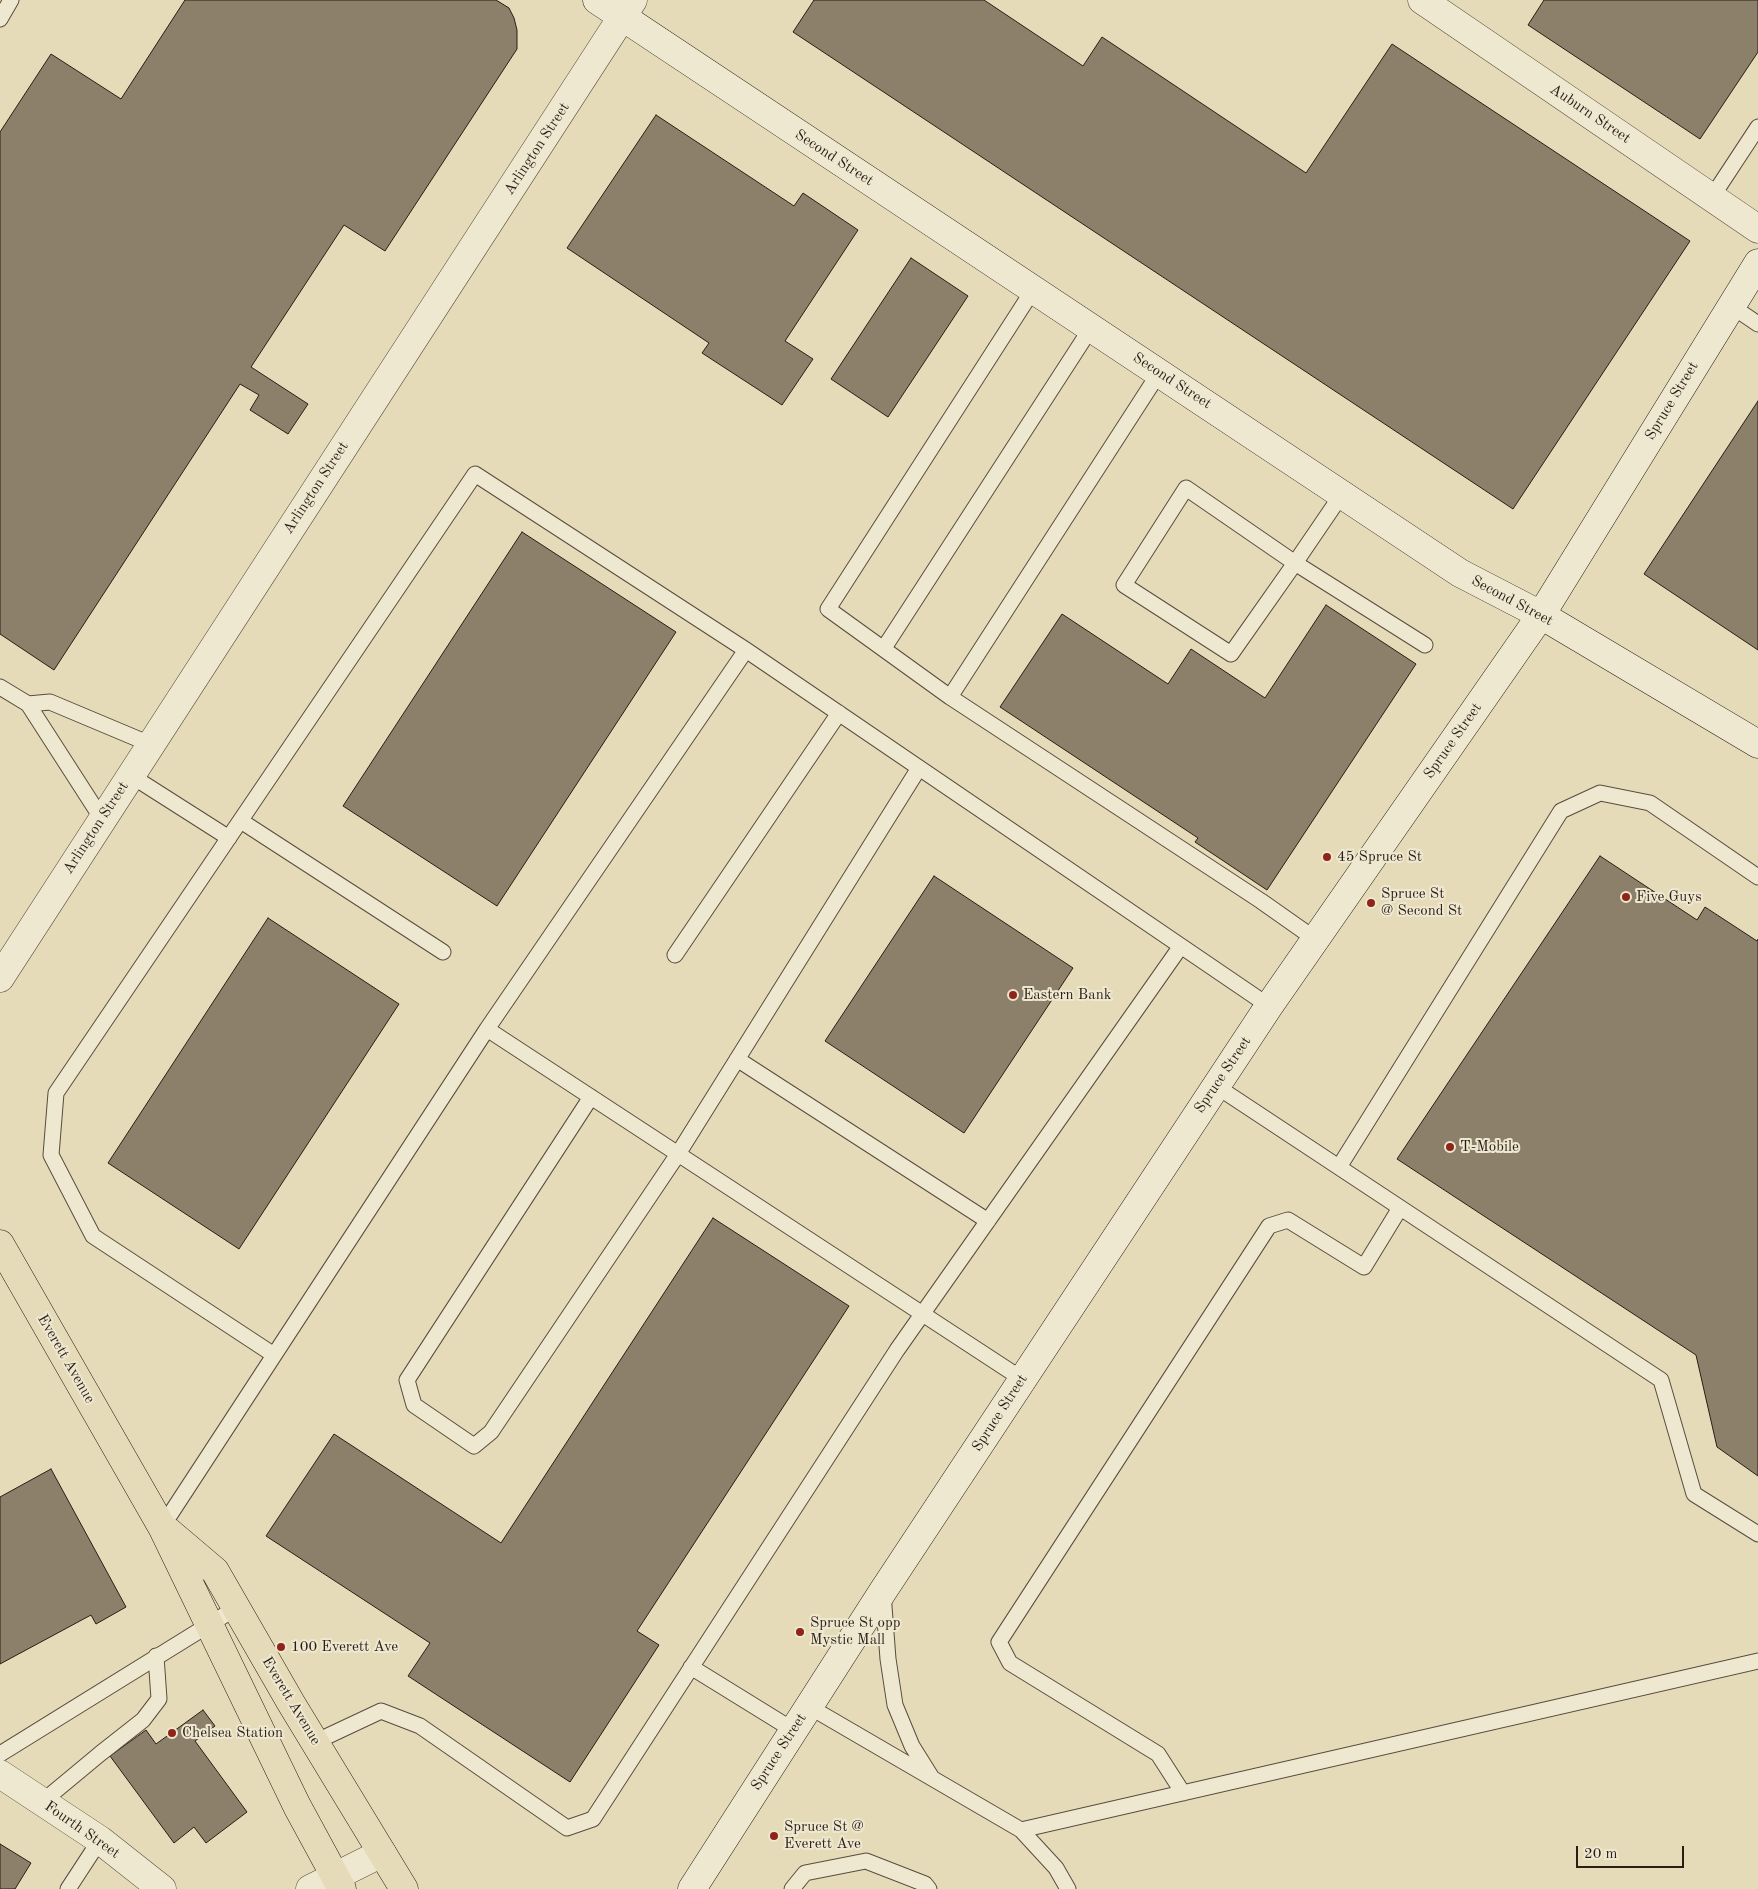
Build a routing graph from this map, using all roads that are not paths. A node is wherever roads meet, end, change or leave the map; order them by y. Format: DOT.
graph roads {
  1 [pos="597,0"];
  2 [pos="1422,0"];
  3 [pos="10,3"];
  4 [pos="628,9"];
  5 [pos="0,19"];
  6 [pos="1758,127"];
  7 [pos="1712,198"];
  8 [pos="1758,229"];
  9 [pos="1758,263"];
  10 [pos="1033,290"];
  11 [pos="1730,306"];
  12 [pos="1758,324"];
  13 [pos="1091,328"];
  14 [pos="1159,372"];
  15 [pos="1342,494"];
  16 [pos="1295,563"];
  17 [pos="1540,615"];
  18 [pos="1425,646"];
  19 [pos="884,648"];
  20 [pos="746,650"];
  21 [pos="0,687"];
  22 [pos="950,697"];
  23 [pos="28,704"];
  24 [pos="839,713"];
  25 [pos="150,744"];
  26 [pos="1758,744"];
  27 [pos="918,768"];
  28 [pos="130,775"];
  29 [pos="102,819"];
  30 [pos="241,821"];
  31 [pos="229,838"];
  32 [pos="1758,877"];
  33 [pos="1315,939"];
  34 [pos="1181,946"];
  35 [pos="443,952"];
  36 [pos="675,955"];
  37 [pos="0,978"];
  38 [pos="1269,1006"];
  39 [pos="487,1029"];
  40 [pos="737,1059"];
  41 [pos="1216,1086"];
  42 [pos="591,1097"];
  43 [pos="678,1154"];
  44 [pos="1339,1167"];
  45 [pos="1400,1208"];
  46 [pos="988,1221"];
  47 [pos="2,1251"];
  48 [pos="922,1314"];
  49 [pos="274,1355"];
  50 [pos="1022,1379"];
  51 [pos="162,1527"];
  52 [pos="1758,1534"];
  53 [pos="883,1591"];
  54 [pos="236,1608"];
  55 [pos="208,1624"];
  56 [pos="156,1656"];
  57 [pos="1758,1661"];
  58 [pos="691,1667"];
  59 [pos="808,1706"];
  60 [pos="793,1730"];
  61 [pos="315,1742"];
  62 [pos="0,1754"];
  63 [pos="0,1774"];
  64 [pos="932,1779"];
  65 [pos="1183,1793"];
  66 [pos="42,1802"];
  67 [pos="1021,1830"];
  68 [pos="100,1840"];
  69 [pos="382,1853"];
  70 [pos="339,1883"];
  71 [pos="68,1889"];
  72 [pos="162,1889"];
  73 [pos="310,1889"];
  74 [pos="404,1889"];
  75 [pos="692,1889"];
  76 [pos="792,1889"];
  77 [pos="929,1889"];
  78 [pos="1068,1889"];
  1 -- 4 [label="street, Second Street"];
  2 -- 7 [label="street, Auburn Street"];
  3 -- 5 [label="lane"];
  4 -- 10 [label="street, Second Street"];
  4 -- 25 [label="street, Arlington Street"];
  6 -- 7 [label="lane"];
  7 -- 8 [label="street, Auburn Street"];
  9 -- 11 [label="street, Spruce Street"];
  10 -- 13 [label="street, Second Street"];
  10 -- 19 [label="lane"];
  11 -- 12 [label="lane"];
  11 -- 17 [label="street, Spruce Street"];
  13 -- 14 [label="street, Second Street"];
  13 -- 19 [label="lane"];
  14 -- 15 [label="street, Second Street"];
  14 -- 22 [label="lane"];
  15 -- 16 [label="lane"];
  15 -- 17 [label="street, Second Street"];
  16 -- 16 [label="lane"];
  16 -- 18 [label="lane"];
  17 -- 26 [label="street, Second Street"];
  17 -- 33 [label="street, Spruce Street"];
  19 -- 22 [label="lane"];
  20 -- 24 [label="lane"];
  20 -- 30 [label="lane"];
  20 -- 39 [label="lane"];
  21 -- 23 [label="lane"];
  22 -- 33 [label="lane"];
  23 -- 25 [label="lane"];
  23 -- 29 [label="lane"];
  24 -- 27 [label="lane"];
  24 -- 36 [label="lane"];
  25 -- 28 [label="street, Arlington Street"];
  27 -- 34 [label="lane"];
  27 -- 40 [label="lane"];
  28 -- 29 [label="street, Arlington Street"];
  28 -- 31 [label="lane"];
  29 -- 37 [label="street, Arlington Street"];
  30 -- 31 [label="lane"];
  30 -- 35 [label="lane"];
  31 -- 49 [label="lane"];
  32 -- 44 [label="lane"];
  33 -- 38 [label="street, Spruce Street"];
  34 -- 38 [label="lane"];
  34 -- 46 [label="lane"];
  38 -- 41 [label="street, Spruce Street"];
  39 -- 42 [label="lane"];
  39 -- 49 [label="lane"];
  40 -- 43 [label="lane"];
  40 -- 46 [label="lane"];
  41 -- 44 [label="lane"];
  41 -- 50 [label="street, Spruce Street"];
  42 -- 43 [label="lane"];
  42 -- 43 [label="lane"];
  43 -- 48 [label="lane"];
  44 -- 45 [label="lane"];
  45 -- 52 [label="lane"];
  45 -- 65 [label="lane"];
  46 -- 48 [label="lane"];
  47 -- 51 [label="main road, Everett Avenue"];
  48 -- 50 [label="lane"];
  48 -- 58 [label="lane"];
  49 -- 51 [label="lane"];
  50 -- 53 [label="street, Spruce Street"];
  51 -- 54 [label="main road, Everett Avenue"];
  51 -- 55 [label="main road, Everett Avenue"];
  53 -- 59 [label="street, Spruce Street"];
  53 -- 64 [label="lane"];
  54 -- 55 [label="lane"];
  54 -- 61 [label="main road, Everett Avenue"];
  55 -- 56 [label="lane"];
  55 -- 70 [label="main road, Everett Avenue"];
  56 -- 62 [label="lane"];
  56 -- 66 [label="lane"];
  57 -- 65 [label="lane"];
  58 -- 60 [label="lane"];
  58 -- 61 [label="lane"];
  59 -- 60 [label="street, Spruce Street"];
  59 -- 64 [label="lane"];
  60 -- 75 [label="street, Spruce Street"];
  61 -- 69 [label="main road, Everett Avenue"];
  63 -- 66 [label="street, Fourth Street"];
  64 -- 67 [label="lane"];
  65 -- 67 [label="lane"];
  66 -- 68 [label="street, Fourth Street"];
  67 -- 78 [label="lane"];
  68 -- 71 [label="lane"];
  68 -- 72 [label="street, Fourth Street"];
  69 -- 70 [label="street"];
  69 -- 74 [label="main road, Everett Avenue"];
  70 -- 73 [label="street"];
  76 -- 77 [label="lane"];
}
